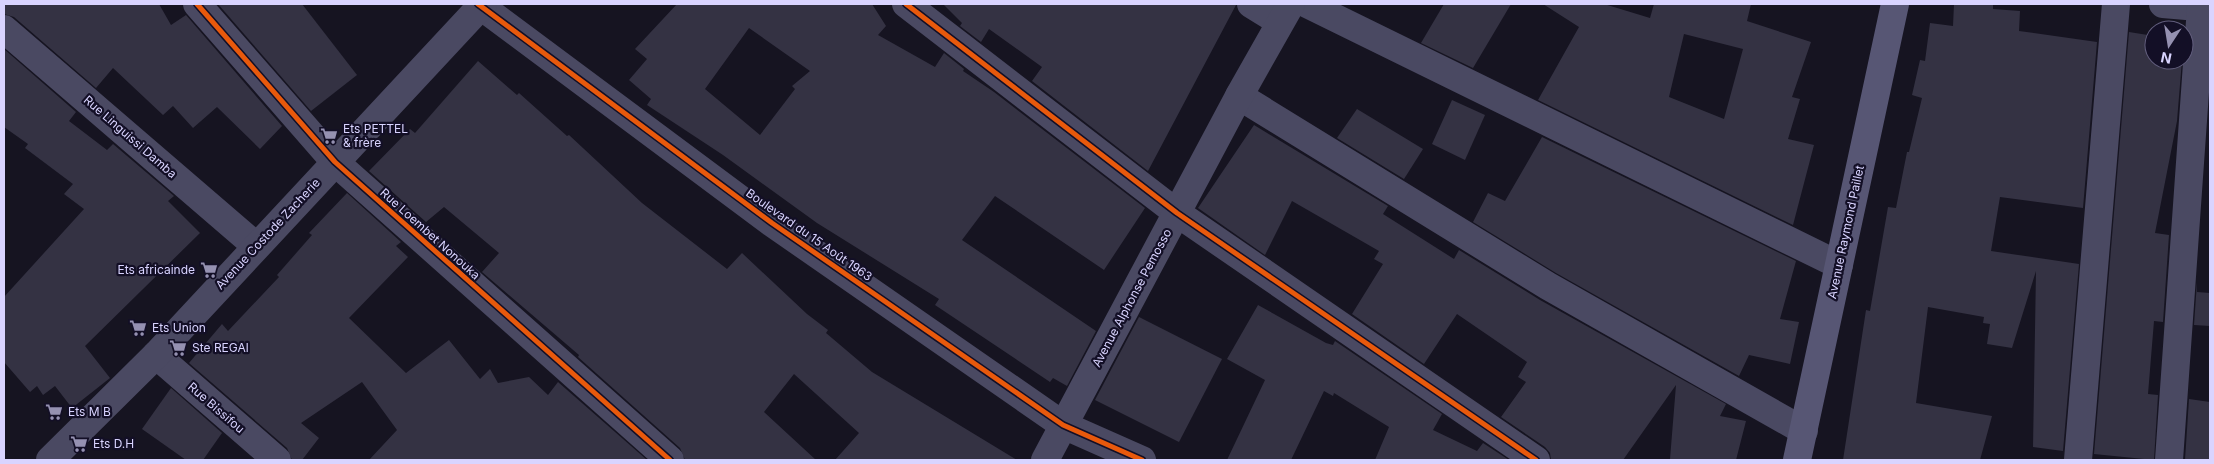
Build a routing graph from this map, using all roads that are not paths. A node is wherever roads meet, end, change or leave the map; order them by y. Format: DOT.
graph roads {
  1 [pos="197,4"];
  2 [pos="906,4"];
  3 [pos="1251,4"];
  4 [pos="1307,4"];
  5 [pos="1895,4"];
  6 [pos="2116,4"];
  7 [pos="2164,4"];
  8 [pos="480,5"];
  9 [pos="2206,8"];
  10 [pos="1285,13"];
  11 [pos="4,29"];
  12 [pos="1239,96"];
  13 [pos="335,162"];
  14 [pos="1177,213"];
  15 [pos="256,246"];
  16 [pos="1839,265"];
  17 [pos="156,355"];
  18 [pos="1063,425"];
  19 [pos="1804,431"];
  20 [pos="50,460"];
  21 [pos="277,460"];
  22 [pos="670,460"];
  23 [pos="1045,460"];
  24 [pos="1142,460"];
  25 [pos="1536,460"];
  26 [pos="1797,460"];
  27 [pos="2078,460"];
  28 [pos="2169,460"];
  1 -- 13 [label="street, Rue Loembet Nonouka"];
  2 -- 14 [label="street"];
  3 -- 10 [label="street"];
  4 -- 16 [label="street"];
  5 -- 16 [label="main road, Avenue Raymond Paillet"];
  6 -- 27 [label="street"];
  7 -- 9 [label="street"];
  8 -- 13 [label="street, Avenue Costode Zacherie"];
  8 -- 18 [label="street, Boulevard du 15 Août 1963"];
  9 -- 28 [label="street"];
  10 -- 12 [label="street, Avenue Alphonse Pemosso"];
  11 -- 15 [label="street, Rue Linguissi Damba"];
  12 -- 14 [label="street, Avenue Alphonse Pemosso"];
  12 -- 19 [label="street"];
  13 -- 15 [label="street, Avenue Costode Zacherie"];
  13 -- 22 [label="street, Rue Loembet Nonouka"];
  14 -- 18 [label="street, Avenue Alphonse Pemosso"];
  14 -- 25 [label="street"];
  15 -- 17 [label="street, Avenue Costode Zacherie"];
  16 -- 19 [label="main road, Avenue Raymond Paillet"];
  17 -- 20 [label="street, Avenue Costode Zacherie"];
  17 -- 21 [label="street, Rue Bissifou"];
  18 -- 23 [label="street, Avenue Alphonse Pemosso"];
  18 -- 24 [label="street, Boulevard du 15 Août 1963"];
  19 -- 26 [label="main road, Avenue Raymond Paillet"];
}
